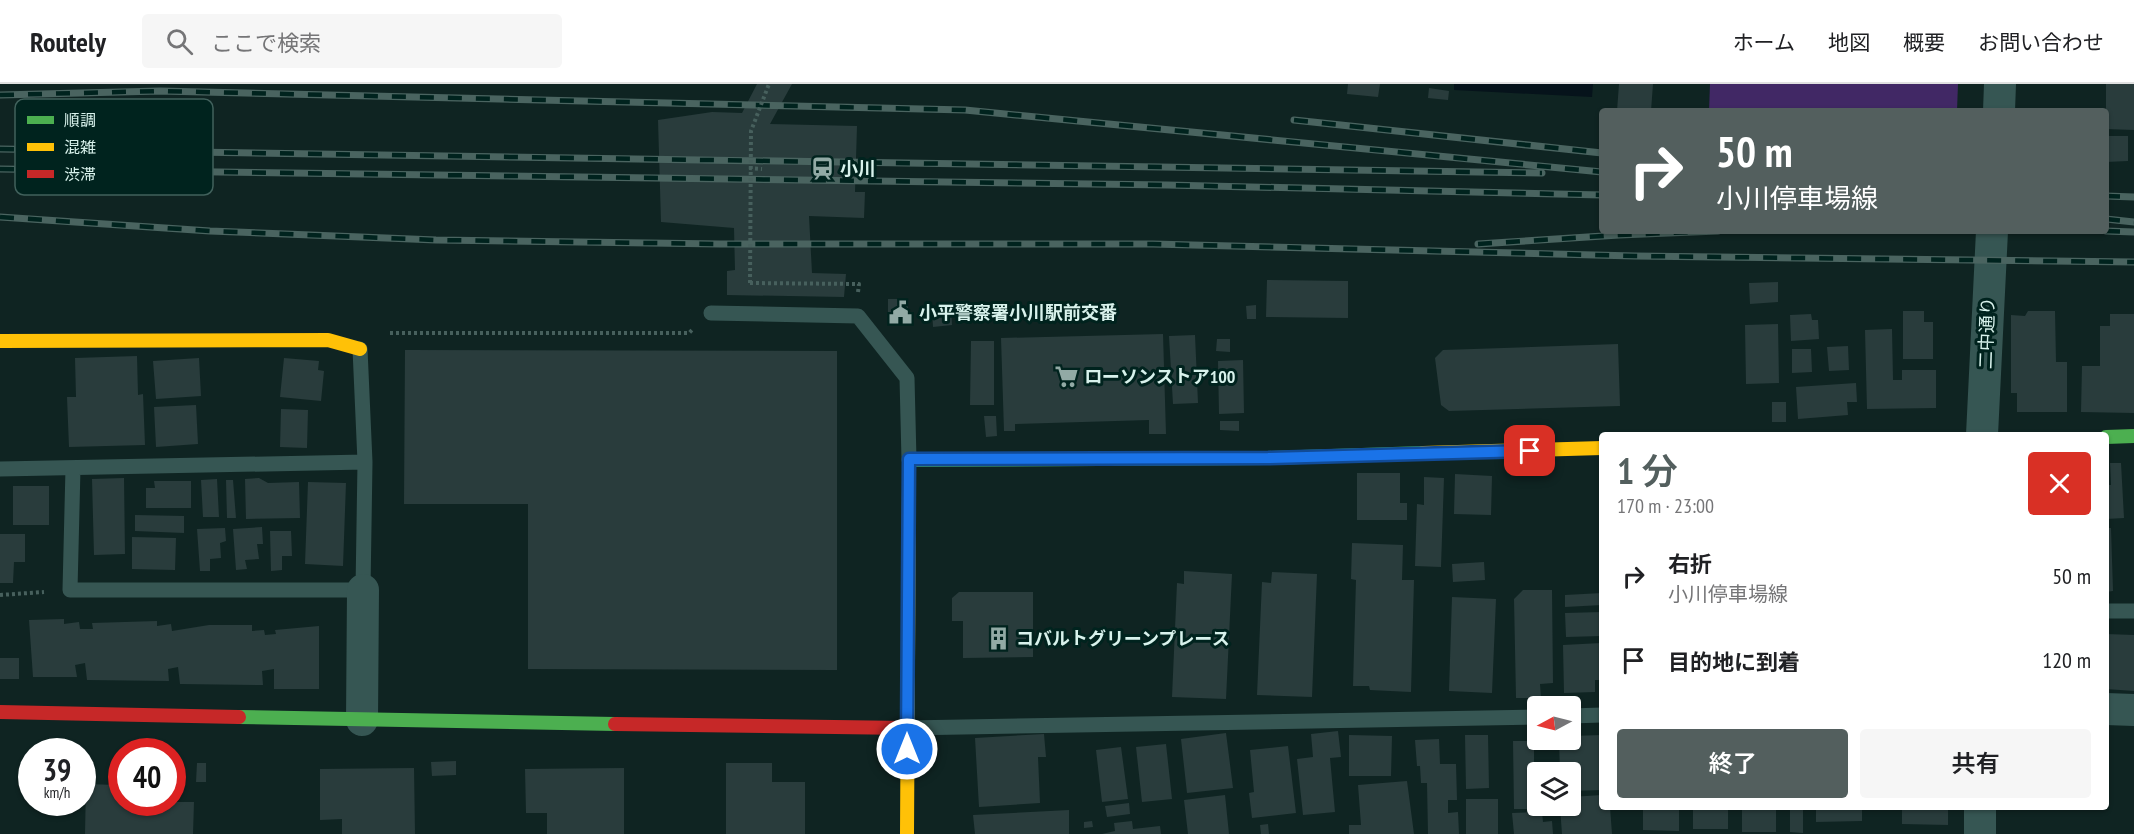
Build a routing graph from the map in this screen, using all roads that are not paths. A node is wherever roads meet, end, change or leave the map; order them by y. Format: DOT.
graph roads {
  1 [pos="2000,84"];
  2 [pos="1999,108"];
  3 [pos="1992,234"];
  4 [pos="711,312"];
  5 [pos="0,341"];
  6 [pos="360,349"];
  7 [pos="1982,432"];
  8 [pos="2109,436"];
  9 [pos="2134,436"];
  10 [pos="1599,448"];
  11 [pos="909,459"];
  12 [pos="365,462"];
  13 [pos="73,468"];
  14 [pos="0,469"];
  15 [pos="363,590"];
  16 [pos="2109,611"];
  17 [pos="2134,611"];
  18 [pos="2109,709"];
  19 [pos="2134,710"];
  20 [pos="0,712"];
  21 [pos="1599,715"];
  22 [pos="1581,716"];
  23 [pos="1527,717"];
  24 [pos="362,720"];
  25 [pos="907,728"];
  26 [pos="1980,810"];
  27 [pos="907,834"];
  28 [pos="1980,834"];
  1 -- 2 [label="street"];
  3 -- 7 [label="street, 二中通り"];
  4 -- 11 [label="lane"];
  5 -- 6 [label="street"];
  6 -- 12 [label="lane"];
  8 -- 9 [label="street"];
  10 -- 11 [label="street"];
  11 -- 25 [label="street"];
  12 -- 13 [label="lane"];
  12 -- 15 [label="lane"];
  13 -- 14 [label="lane"];
  13 -- 15 [label="lane"];
  15 -- 24 [label="street"];
  16 -- 17 [label="lane"];
  18 -- 19 [label="street"];
  20 -- 24 [label="street"];
  21 -- 22 [label="lane"];
  23 -- 25 [label="lane"];
  24 -- 25 [label="street"];
  25 -- 27 [label="street"];
  26 -- 28 [label="street"];
}
